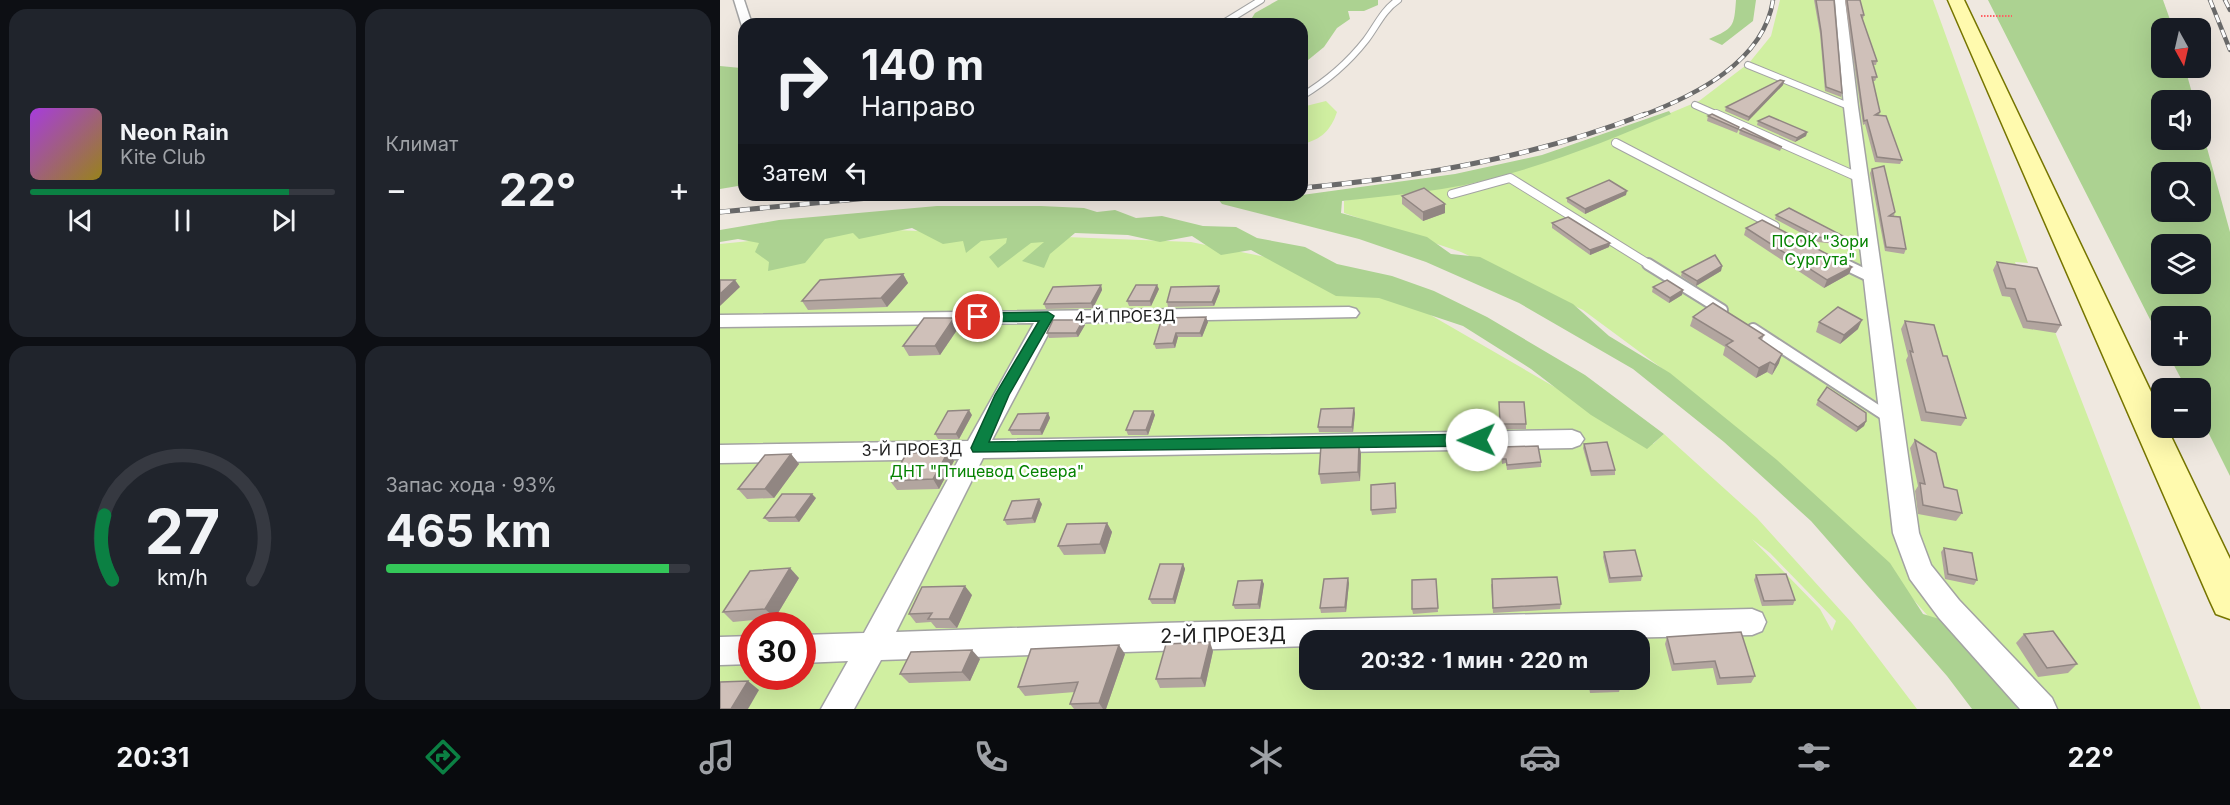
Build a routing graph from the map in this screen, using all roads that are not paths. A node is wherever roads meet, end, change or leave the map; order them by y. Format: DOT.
graph roads {
  1 [pos="740,0"];
  2 [pos="1261,0"];
  3 [pos="1398,0"];
  4 [pos="1840,0"];
  5 [pos="1959,7"];
  6 [pos="744,18"];
  7 [pos="1231,18"];
  8 [pos="1748,64"];
  9 [pos="1308,93"];
  10 [pos="1695,105"];
  11 [pos="1851,107"];
  12 [pos="1616,143"];
  13 [pos="1860,178"];
  14 [pos="1452,194"];
  15 [pos="1781,230"];
  16 [pos="1832,257"];
  17 [pos="1873,278"];
  18 [pos="1727,313"];
  19 [pos="1349,314"];
  20 [pos="1048,316"];
  21 [pos="720,321"];
  22 [pos="1747,325"];
  23 [pos="1892,419"];
  24 [pos="1572,439"];
  25 [pos="979,448"];
  26 [pos="720,454"];
  27 [pos="2230,601"];
  28 [pos="1752,622"];
  29 [pos="873,648"];
  30 [pos="816,649"];
  31 [pos="738,650"];
  32 [pos="720,651"];
  33 [pos="837,709"];
  34 [pos="2041,709"];
  1 -- 6 [label="street"];
  2 -- 7 [label="lane"];
  3 -- 9 [label="lane"];
  4 -- 11 [label="street"];
  5 -- 27 [label="main road"];
  8 -- 11 [label="lane"];
  10 -- 13 [label="lane"];
  11 -- 13 [label="street"];
  12 -- 15 [label="lane"];
  13 -- 17 [label="street"];
  14 -- 18 [label="lane"];
  16 -- 17 [label="lane"];
  17 -- 23 [label="street"];
  19 -- 20 [label="street, 4-Й ПРОЕЗД"];
  20 -- 21 [label="street, 4-Й ПРОЕЗД"];
  20 -- 25 [label="street"];
  22 -- 23 [label="lane"];
  23 -- 34 [label="street"];
  24 -- 25 [label="street, 3-Й ПРОЕЗД"];
  25 -- 26 [label="street, 3-Й ПРОЕЗД"];
  25 -- 29 [label="street"];
  28 -- 29 [label="street, 2-Й ПРОЕЗД"];
  29 -- 30 [label="street, 2-Й ПРОЕЗД"];
  29 -- 33 [label="street"];
  31 -- 32 [label="street"];
}
